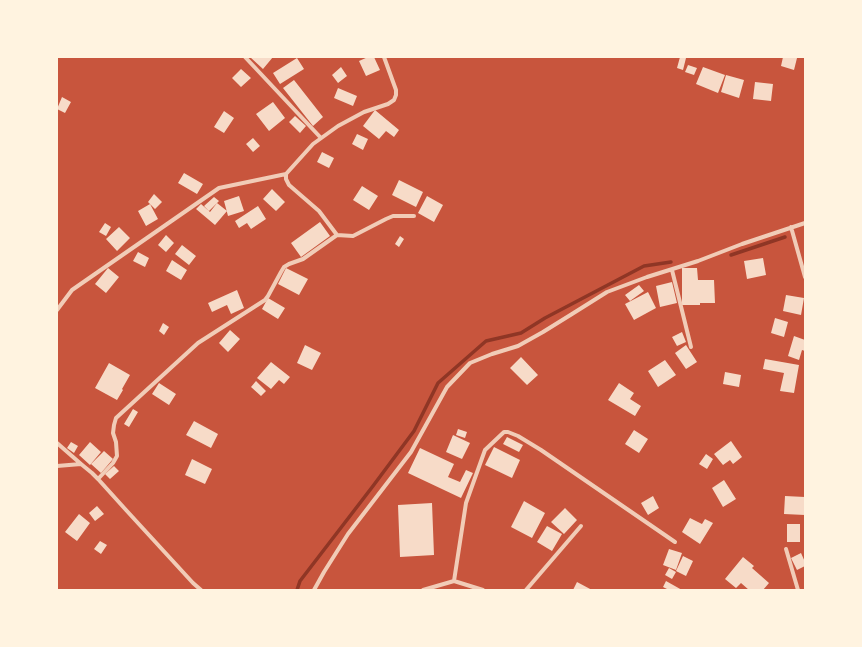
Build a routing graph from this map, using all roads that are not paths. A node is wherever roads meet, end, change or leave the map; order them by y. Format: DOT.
graph roads {
  1 [pos="245,57"];
  2 [pos="384,57"];
  3 [pos="321,138"];
  4 [pos="286,174"];
  5 [pos="414,216"];
  6 [pos="805,223"];
  7 [pos="791,227"];
  8 [pos="337,235"];
  9 [pos="672,270"];
  10 [pos="805,277"];
  11 [pos="57,310"];
  12 [pos="691,347"];
  13 [pos="57,443"];
  14 [pos="81,464"];
  15 [pos="57,466"];
  16 [pos="98,479"];
  17 [pos="582,526"];
  18 [pos="675,542"];
  19 [pos="786,549"];
  20 [pos="454,581"];
  21 [pos="201,590"];
  22 [pos="314,590"];
  23 [pos="423,590"];
  24 [pos="483,590"];
  25 [pos="526,590"];
  26 [pos="798,590"];
  1 -- 3 [label="street"];
  2 -- 3 [label="street"];
  3 -- 4 [label="street"];
  4 -- 8 [label="street"];
  4 -- 11 [label="street"];
  5 -- 8 [label="street"];
  6 -- 7 [label="street"];
  7 -- 9 [label="street"];
  7 -- 10 [label="street"];
  8 -- 16 [label="street"];
  9 -- 12 [label="street"];
  9 -- 22 [label="street"];
  13 -- 14 [label="street"];
  14 -- 15 [label="street"];
  14 -- 16 [label="street"];
  16 -- 21 [label="street"];
  17 -- 25 [label="street"];
  18 -- 20 [label="street"];
  19 -- 26 [label="street"];
  20 -- 23 [label="street"];
  20 -- 24 [label="street"];
}
